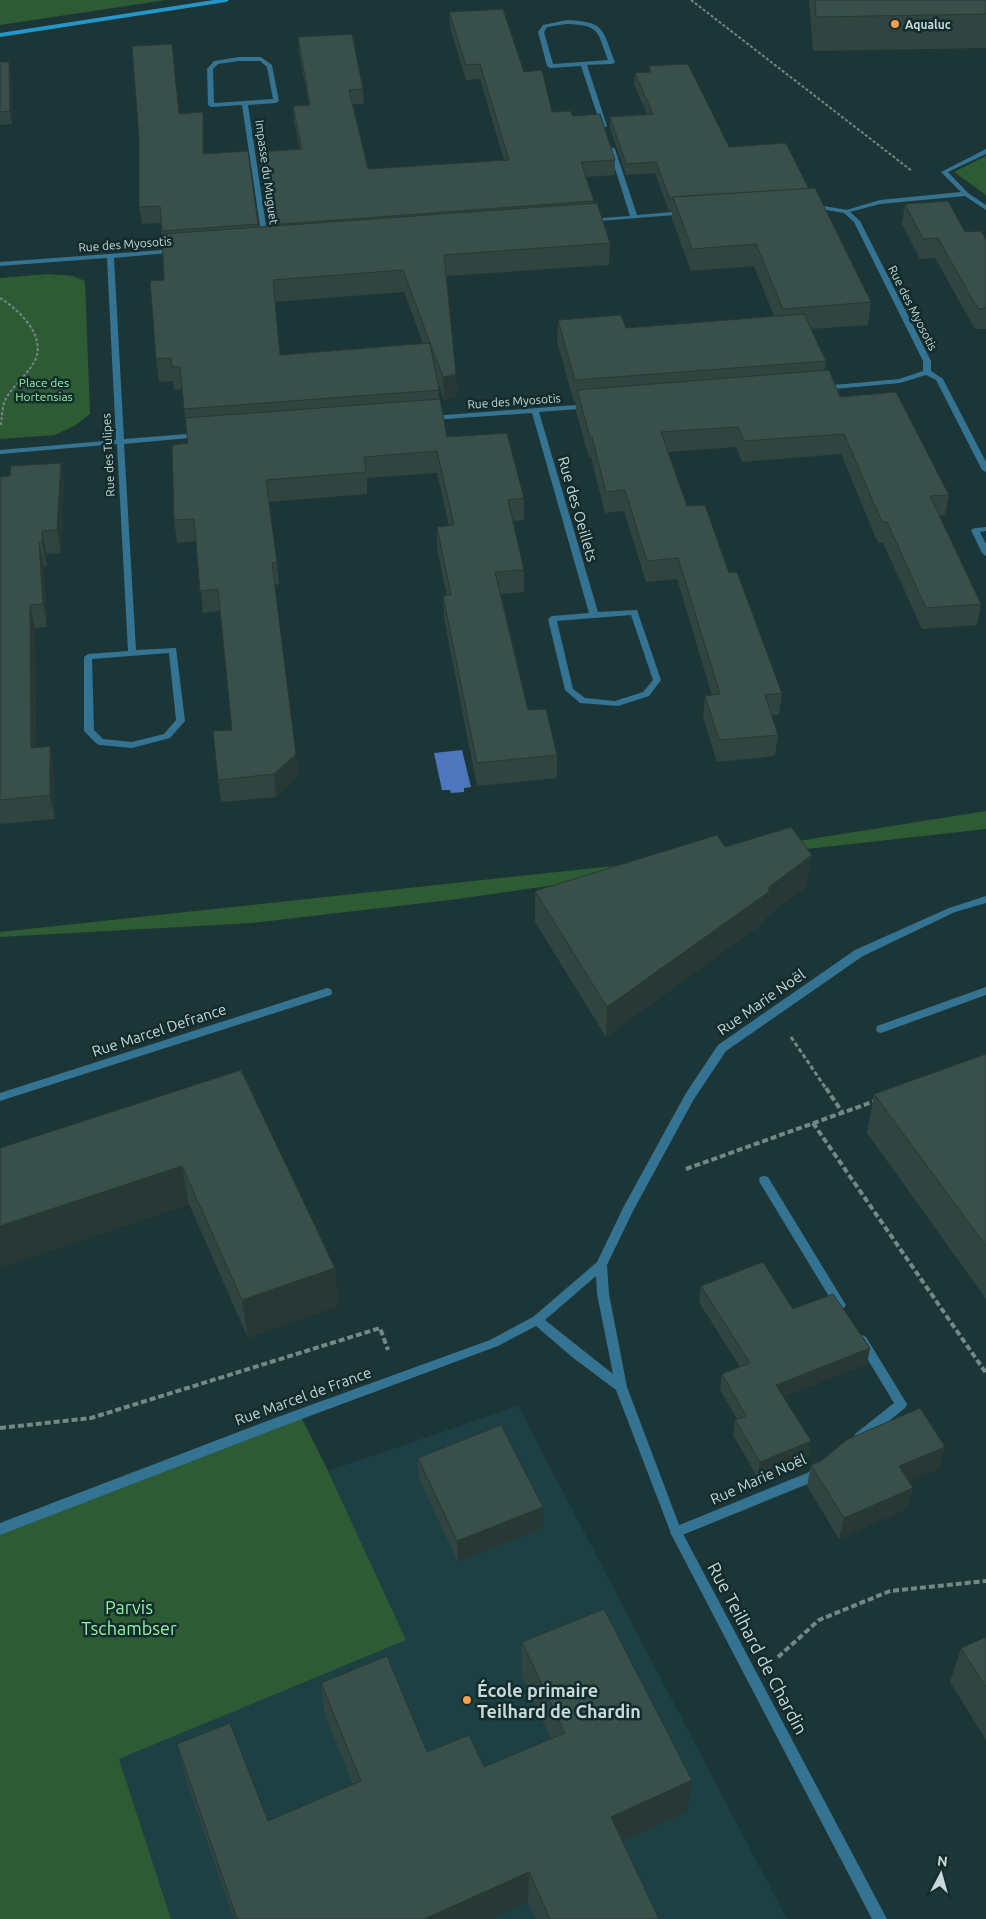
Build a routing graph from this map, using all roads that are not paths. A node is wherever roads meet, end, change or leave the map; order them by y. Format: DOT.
graph roads {
  1 [pos="226,0"];
  2 [pos="0,35"];
  3 [pos="583,64"];
  4 [pos="245,103"];
  5 [pos="607,136"];
  6 [pos="610,145"];
  7 [pos="986,151"];
  8 [pos="966,194"];
  9 [pos="805,206"];
  10 [pos="986,208"];
  11 [pos="846,211"];
  12 [pos="692,213"];
  13 [pos="634,217"];
  14 [pos="582,222"];
  15 [pos="276,244"];
  16 [pos="257,245"];
  17 [pos="266,245"];
  18 [pos="188,250"];
  19 [pos="110,256"];
  20 [pos="0,264"];
  21 [pos="927,372"];
  22 [pos="816,388"];
  23 [pos="594,406"];
  24 [pos="536,410"];
  25 [pos="427,418"];
  26 [pos="209,434"];
  27 [pos="120,441"];
  28 [pos="0,452"];
  29 [pos="986,470"];
  30 [pos="986,529"];
  31 [pos="986,552"];
  32 [pos="594,615"];
  33 [pos="132,652"];
  34 [pos="986,899"];
  35 [pos="986,991"];
  36 [pos="327,992"];
  37 [pos="881,1029"];
  38 [pos="0,1096"];
  39 [pos="764,1180"];
  40 [pos="601,1265"];
  41 [pos="845,1313"];
  42 [pos="537,1320"];
  43 [pos="855,1329"];
  44 [pos="621,1387"];
  45 [pos="848,1447"];
  46 [pos="826,1465"];
  47 [pos="0,1528"];
  48 [pos="676,1532"];
  49 [pos="880,1919"];
  1 -- 2 [label="street"];
  3 -- 3 [label="street"];
  3 -- 5 [label="street"];
  4 -- 4 [label="street, Impasse du Muguet"];
  4 -- 17 [label="street, Impasse du Muguet"];
  6 -- 13 [label="street"];
  7 -- 8 [label="street"];
  8 -- 10 [label="street"];
  8 -- 11 [label="street"];
  9 -- 11 [label="street"];
  11 -- 21 [label="street, Rue des Myosotis"];
  12 -- 13 [label="street"];
  13 -- 14 [label="street"];
  15 -- 17 [label="street"];
  16 -- 17 [label="street"];
  18 -- 19 [label="street, Rue des Myosotis"];
  19 -- 20 [label="street, Rue des Myosotis"];
  19 -- 27 [label="street, Rue des Tulipes"];
  21 -- 22 [label="street, Rue des Myosotis"];
  21 -- 29 [label="street"];
  23 -- 24 [label="street, Rue des Myosotis"];
  24 -- 25 [label="street, Rue des Myosotis"];
  24 -- 32 [label="street, Rue des Oeillets"];
  26 -- 27 [label="street"];
  27 -- 28 [label="street"];
  27 -- 33 [label="street, Rue des Tulipes"];
  30 -- 31 [label="street"];
  32 -- 32 [label="street"];
  33 -- 33 [label="street"];
  34 -- 40 [label="street, Rue Marie Noël"];
  35 -- 37 [label="street"];
  36 -- 38 [label="street, Rue Marcel Defrance"];
  39 -- 41 [label="street"];
  40 -- 42 [label="street, Rue Marcel de France"];
  40 -- 44 [label="street, Rue Teilhard de Chardin"];
  42 -- 44 [label="street"];
  42 -- 47 [label="street, Rue Marcel de France"];
  43 -- 45 [label="street"];
  44 -- 48 [label="street, Rue Teilhard de Chardin"];
  46 -- 48 [label="street, Rue Marie Noël"];
  48 -- 49 [label="street, Rue Teilhard de Chardin"];
}
